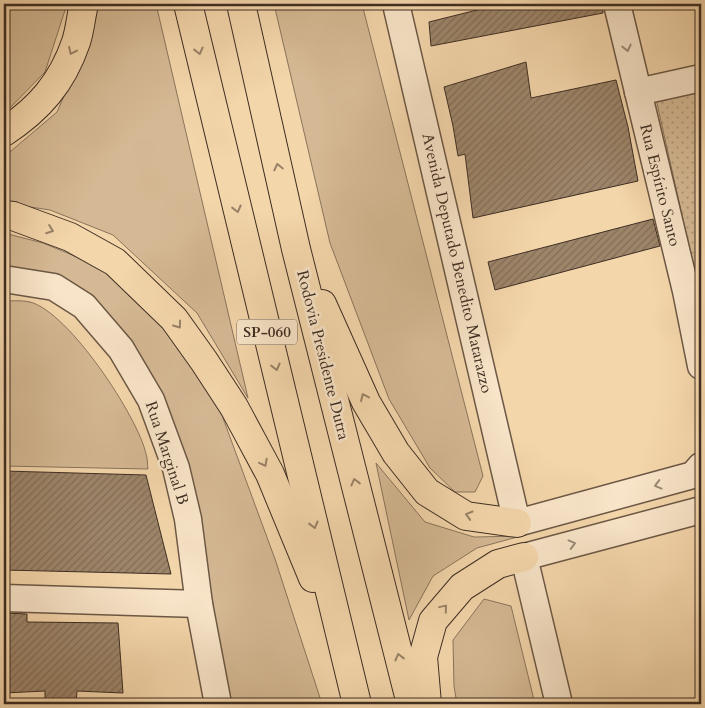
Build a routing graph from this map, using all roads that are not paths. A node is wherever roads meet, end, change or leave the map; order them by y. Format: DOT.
graph roads {
  1 [pos="84,4"];
  2 [pos="188,4"];
  3 [pos="241,4"];
  4 [pos="396,4"];
  5 [pos="617,4"];
  6 [pos="701,78"];
  7 [pos="638,92"];
  8 [pos="4,132"];
  9 [pos="4,215"];
  10 [pos="296,249"];
  11 [pos="4,279"];
  12 [pos="694,289"];
  13 [pos="701,366"];
  14 [pos="701,466"];
  15 [pos="701,510"];
  16 [pos="517,523"];
  17 [pos="524,557"];
  18 [pos="4,598"];
  19 [pos="199,604"];
  20 [pos="347,660"];
  21 [pos="218,704"];
  22 [pos="357,704"];
  23 [pos="411,704"];
  24 [pos="427,704"];
  25 [pos="559,704"];
  1 -- 8 [label="highway, one-way"];
  2 -- 20 [label="highway, SP-060, one-way"];
  10 -- 3 [label="highway, Rodovia Presidente Dutra / SP-060, one-way"];
  4 -- 16 [label="street, Avenida Deputado Benedito Matarazzo"];
  5 -- 7 [label="street, Rua Espírito Santo, one-way"];
  6 -- 7 [label="street"];
  7 -- 12 [label="street, Rua Espírito Santo"];
  9 -- 20 [label="highway, one-way"];
  16 -- 10 [label="highway, one-way"];
  23 -- 10 [label="highway, Rodovia Presidente Dutra / SP-060, one-way"];
  11 -- 19 [label="street, Rua Marginal B"];
  12 -- 13 [label="street, Rua Espírito Santo"];
  14 -- 16 [label="street, one-way"];
  17 -- 15 [label="street, one-way"];
  24 -- 17 [label="highway, one-way"];
  17 -- 25 [label="street"];
  18 -- 19 [label="street"];
  19 -- 21 [label="street, Rua Marginal B"];
  20 -- 22 [label="highway, SP-060"];
}
